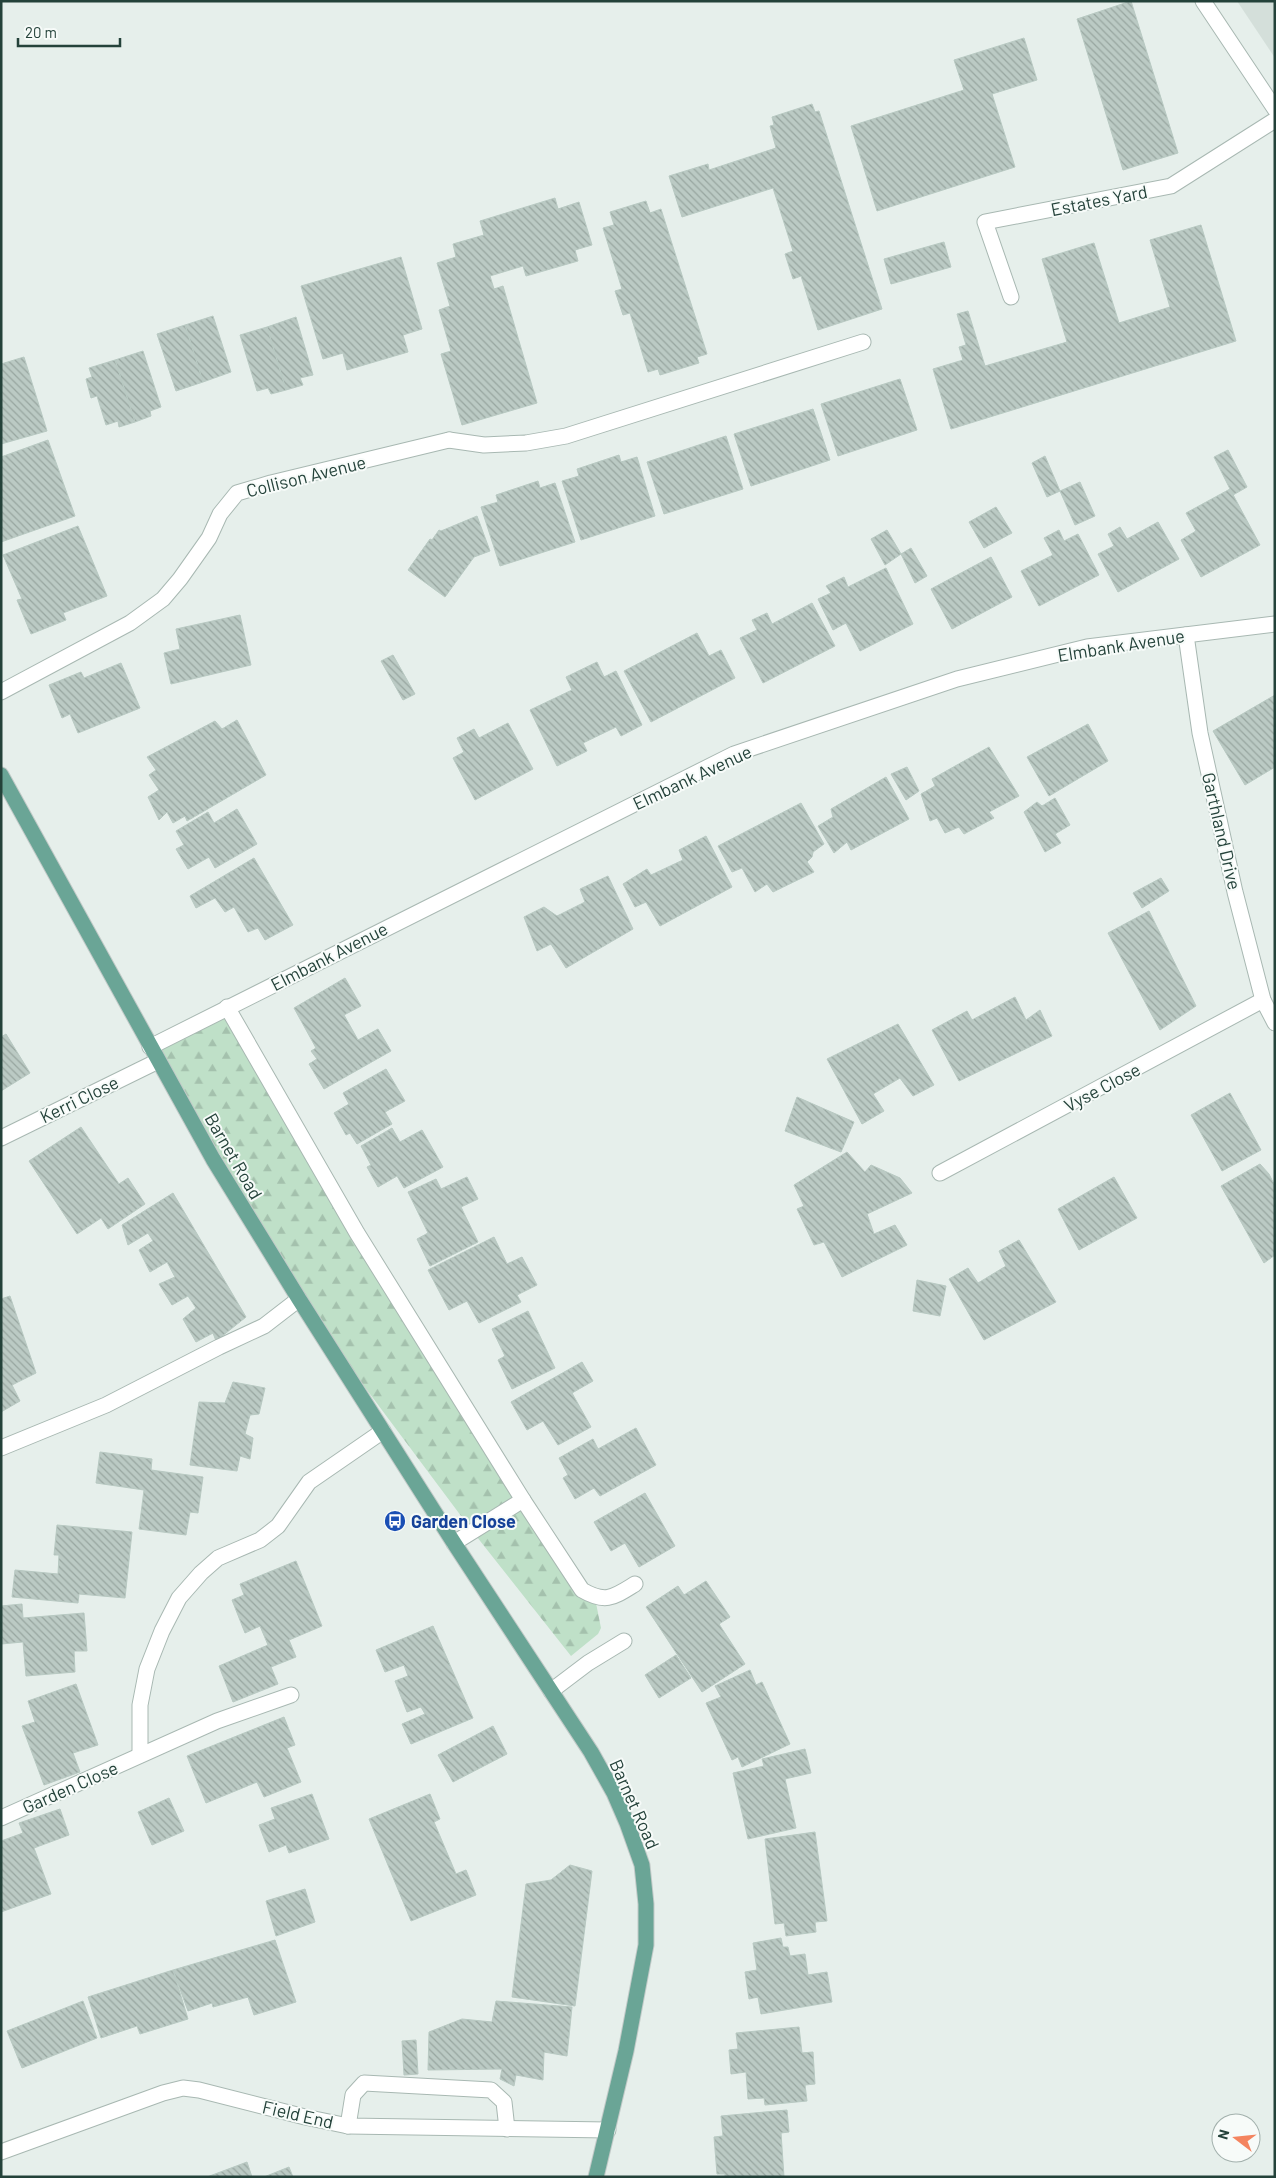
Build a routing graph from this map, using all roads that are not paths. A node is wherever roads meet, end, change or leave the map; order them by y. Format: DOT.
graph roads {
  1 [pos="1203,1"];
  2 [pos="1275,109"];
  3 [pos="1275,120"];
  4 [pos="1011,297"];
  5 [pos="863,342"];
  6 [pos="1275,624"];
  7 [pos="1186,635"];
  8 [pos="1,692"];
  9 [pos="1,775"];
  10 [pos="1263,1000"];
  11 [pos="227,1007"];
  12 [pos="1275,1023"];
  13 [pos="150,1047"];
  14 [pos="158,1061"];
  15 [pos="1,1138"];
  16 [pos="940,1173"];
  17 [pos="299,1299"];
  18 [pos="383,1431"];
  19 [pos="1,1448"];
  20 [pos="523,1500"];
  21 [pos="454,1543"];
  22 [pos="635,1584"];
  23 [pos="624,1641"];
  24 [pos="551,1691"];
  25 [pos="291,1695"];
  26 [pos="140,1755"];
  27 [pos="1,1818"];
  28 [pos="348,2126"];
  29 [pos="507,2129"];
  30 [pos="608,2130"];
  31 [pos="1,2152"];
  32 [pos="596,2177"];
  1 -- 2 [label="street"];
  3 -- 4 [label="street, Estates Yard"];
  5 -- 8 [label="street, Collison Avenue"];
  6 -- 7 [label="street, Elmbank Avenue"];
  7 -- 10 [label="street, Garthland Drive"];
  7 -- 11 [label="street, Elmbank Avenue"];
  9 -- 13 [label="main road, Barnet Road"];
  10 -- 12 [label="street, Garthland Drive"];
  10 -- 16 [label="street, Vyse Close"];
  11 -- 13 [label="street, Elmbank Avenue"];
  11 -- 20 [label="street"];
  13 -- 14 [label="main road, Barnet Road"];
  14 -- 15 [label="street, Kerri Close"];
  14 -- 17 [label="main road, Barnet Road"];
  17 -- 18 [label="main road, Barnet Road"];
  17 -- 19 [label="street"];
  18 -- 21 [label="main road, Barnet Road"];
  18 -- 26 [label="street, Garden Close"];
  20 -- 21 [label="street"];
  20 -- 22 [label="street"];
  21 -- 24 [label="main road, Barnet Road"];
  23 -- 24 [label="street"];
  24 -- 30 [label="main road, Barnet Road"];
  25 -- 26 [label="street, Garden Close"];
  26 -- 27 [label="street, Garden Close"];
  28 -- 29 [label="street, Field End"];
  28 -- 29 [label="street"];
  28 -- 31 [label="street, Field End"];
  29 -- 30 [label="street, Field End"];
  30 -- 32 [label="main road, Barnet Road"];
}
